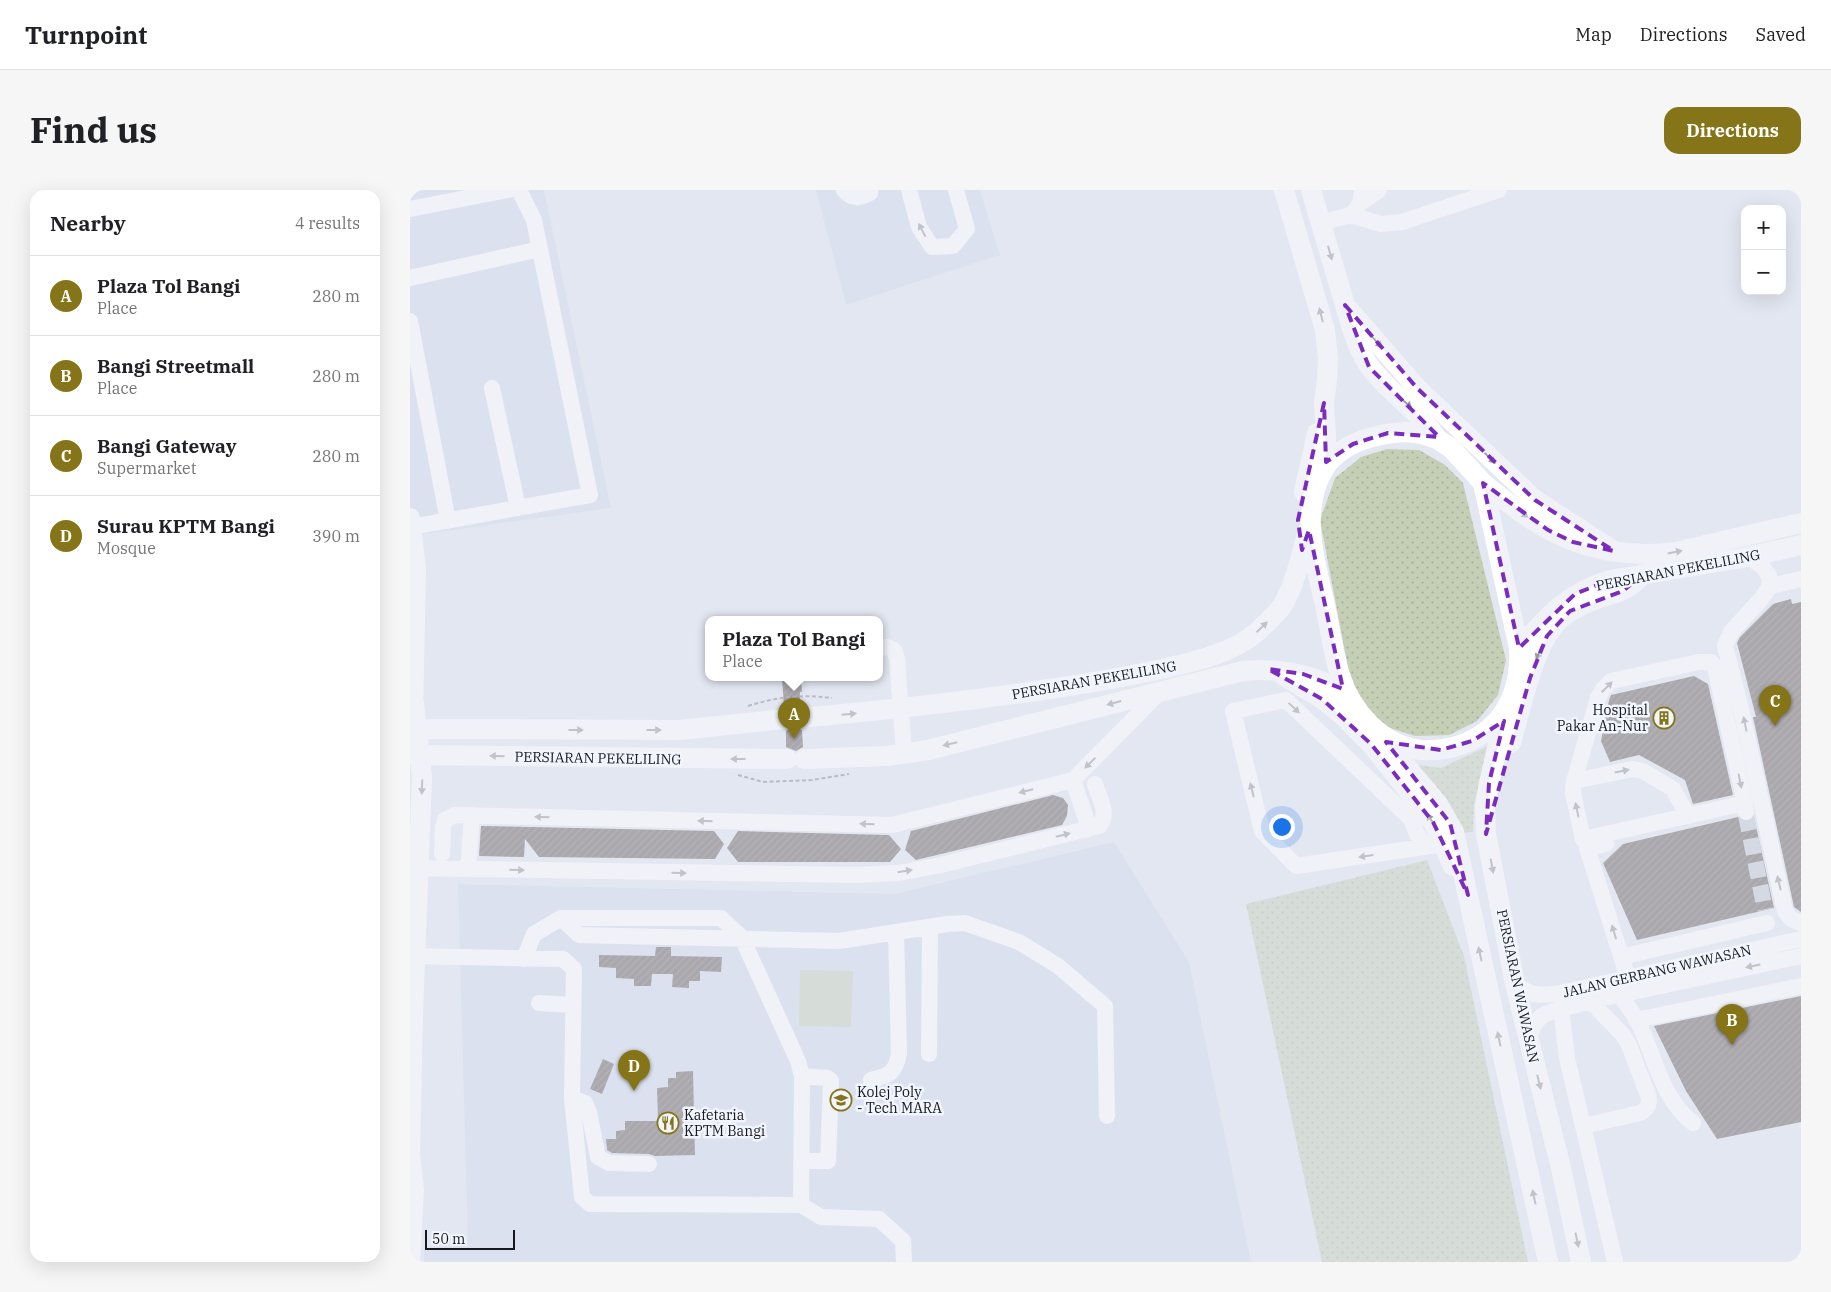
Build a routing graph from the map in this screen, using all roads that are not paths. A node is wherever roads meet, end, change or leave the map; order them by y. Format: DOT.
graph roads {
  1 [pos="508,190"];
  2 [pos="519,190"];
  3 [pos="844,190"];
  4 [pos="870,190"];
  5 [pos="909,190"];
  6 [pos="956,190"];
  7 [pos="1284,190"];
  8 [pos="1311,190"];
  9 [pos="1379,190"];
  10 [pos="1499,190"];
  11 [pos="1358,203"];
  12 [pos="410,209"];
  13 [pos="1321,223"];
  14 [pos="540,249"];
  15 [pos="410,278"];
  16 [pos="1345,305"];
  17 [pos="410,321"];
  18 [pos="492,388"];
  19 [pos="1324,403"];
  20 [pos="1437,439"];
  21 [pos="1325,468"];
  22 [pos="1483,483"];
  23 [pos="518,508"];
  24 [pos="448,520"];
  25 [pos="411,523"];
  26 [pos="1311,523"];
  27 [pos="1801,523"];
  28 [pos="1801,545"];
  29 [pos="1302,550"];
  30 [pos="1614,551"];
  31 [pos="1748,557"];
  32 [pos="413,569"];
  33 [pos="1643,574"];
  34 [pos="1801,579"];
  35 [pos="1770,586"];
  36 [pos="883,648"];
  37 [pos="1518,648"];
  38 [pos="1268,669"];
  39 [pos="1161,691"];
  40 [pos="1347,693"];
  41 [pos="414,703"];
  42 [pos="900,708"];
  43 [pos="1506,708"];
  44 [pos="410,729"];
  45 [pos="1378,732"];
  46 [pos="904,753"];
  47 [pos="410,755"];
  48 [pos="1073,780"];
  49 [pos="1574,781"];
  50 [pos="1095,784"];
  51 [pos="1746,810"];
  52 [pos="472,815"];
  53 [pos="1688,816"];
  54 [pos="1086,830"];
  55 [pos="1486,834"];
  56 [pos="1425,843"];
  57 [pos="1586,844"];
  58 [pos="442,854"];
  59 [pos="414,868"];
  60 [pos="468,869"];
  61 [pos="1468,895"];
  62 [pos="1801,922"];
  63 [pos="930,927"];
  64 [pos="896,933"];
  65 [pos="742,938"];
  66 [pos="1801,939"];
  67 [pos="1772,944"];
  68 [pos="413,956"];
  69 [pos="1801,956"];
  70 [pos="1621,957"];
  71 [pos="524,959"];
  72 [pos="1628,978"];
  73 [pos="1515,984"];
  74 [pos="1801,986"];
  75 [pos="1620,995"];
  76 [pos="1590,1001"];
  77 [pos="539,1003"];
  78 [pos="573,1005"];
  79 [pos="1561,1009"];
  80 [pos="1636,1020"];
  81 [pos="1528,1038"];
  82 [pos="929,1054"];
  83 [pos="802,1076"];
  84 [pos="871,1080"];
  85 [pos="572,1098"];
  86 [pos="1107,1116"];
  87 [pos="1693,1124"];
  88 [pos="1583,1126"];
  89 [pos="802,1161"];
  90 [pos="649,1164"];
  91 [pos="801,1205"];
  92 [pos="410,1262"];
  93 [pos="904,1262"];
  94 [pos="1548,1262"];
  95 [pos="1581,1262"];
  96 [pos="1615,1262"];
  1 -- 12 [label="street"];
  2 -- 14 [label="street"];
  3 -- 4 [label="street"];
  6 -- 5 [label="street, one-way"];
  19 -- 7 [label="main road, one-way"];
  8 -- 13 [label="main road"];
  9 -- 11 [label="street"];
  10 -- 11 [label="street"];
  11 -- 13 [label="street"];
  13 -- 16 [label="main road, one-way"];
  14 -- 15 [label="street"];
  14 -- 23 [label="street"];
  16 -- 20 [label="main road, one-way"];
  16 -- 30 [label="main road, one-way"];
  17 -- 24 [label="street"];
  18 -- 23 [label="street"];
  19 -- 21 [label="main road"];
  19 -- 29 [label="main road"];
  20 -- 21 [label="main road"];
  20 -- 22 [label="main road, PERSIARAN PEKELILING"];
  21 -- 26 [label="main road"];
  22 -- 30 [label="main road, PERSIARAN PEKELILING, one-way"];
  22 -- 37 [label="main road"];
  23 -- 24 [label="street"];
  24 -- 25 [label="street"];
  25 -- 32 [label="main road"];
  26 -- 29 [label="main road, PERSIARAN PEKELILING"];
  26 -- 40 [label="main road"];
  30 -- 27 [label="main road, PERSIARAN PEKELILING, one-way"];
  28 -- 31 [label="main road, PERSIARAN PEKELILING"];
  42 -- 29 [label="main road, PERSIARAN PEKELILING, one-way"];
  31 -- 33 [label="main road, PERSIARAN PEKELILING"];
  31 -- 35 [label="street"];
  32 -- 41 [label="main road"];
  33 -- 37 [label="main road, PERSIARAN PEKELILING"];
  33 -- 55 [label="main road, one-way"];
  34 -- 35 [label="street"];
  62 -- 35 [label="street, one-way"];
  36 -- 42 [label="street"];
  37 -- 43 [label="main road"];
  38 -- 39 [label="main road, PERSIARAN PEKELILING"];
  38 -- 40 [label="main road, PERSIARAN PEKELILING"];
  56 -- 38 [label="main road, one-way"];
  39 -- 46 [label="main road, PERSIARAN PEKELILING, one-way"];
  39 -- 48 [label="street, one-way"];
  40 -- 45 [label="main road"];
  41 -- 47 [label="main road"];
  41 -- 59 [label="main road, one-way"];
  44 -- 42 [label="main road, PERSIARAN PEKELILING, one-way"];
  42 -- 46 [label="street"];
  43 -- 45 [label="main road"];
  43 -- 55 [label="main road, PERSIARAN WAWASAN"];
  45 -- 61 [label="main road"];
  46 -- 47 [label="main road, PERSIARAN PEKELILING, one-way"];
  48 -- 52 [label="street, one-way"];
  48 -- 54 [label="street"];
  49 -- 51 [label="street, one-way"];
  49 -- 53 [label="street, one-way"];
  57 -- 49 [label="street, one-way"];
  50 -- 54 [label="street"];
  51 -- 53 [label="street"];
  51 -- 57 [label="street"];
  52 -- 58 [label="street"];
  52 -- 60 [label="street"];
  53 -- 57 [label="street"];
  60 -- 54 [label="street, one-way"];
  55 -- 73 [label="main road, PERSIARAN WAWASAN, one-way"];
  56 -- 56 [label="street, one-way"];
  56 -- 61 [label="main road"];
  70 -- 57 [label="street, one-way"];
  59 -- 60 [label="street"];
  59 -- 68 [label="main road"];
  94 -- 61 [label="main road, one-way"];
  63 -- 64 [label="street"];
  63 -- 82 [label="street"];
  63 -- 86 [label="street"];
  64 -- 65 [label="street"];
  64 -- 84 [label="street"];
  65 -- 71 [label="street"];
  65 -- 83 [label="street"];
  66 -- 67 [label="street, JALAN GERBANG WAWASAN"];
  67 -- 70 [label="street"];
  67 -- 72 [label="street, JALAN GERBANG WAWASAN"];
  68 -- 71 [label="street"];
  68 -- 92 [label="main road"];
  69 -- 75 [label="street, JALAN GERBANG WAWASAN, one-way"];
  70 -- 72 [label="street"];
  71 -- 78 [label="street"];
  72 -- 73 [label="street, JALAN GERBANG WAWASAN"];
  73 -- 81 [label="main road, PERSIARAN WAWASAN"];
  74 -- 80 [label="street"];
  75 -- 76 [label="street, JALAN GERBANG WAWASAN"];
  75 -- 80 [label="street"];
  76 -- 79 [label="street, JALAN GERBANG WAWASAN"];
  76 -- 88 [label="street"];
  77 -- 78 [label="street"];
  78 -- 85 [label="street"];
  79 -- 81 [label="street, JALAN GERBANG WAWASAN"];
  79 -- 88 [label="street"];
  80 -- 87 [label="street"];
  81 -- 95 [label="main road, PERSIARAN WAWASAN, one-way"];
  83 -- 89 [label="street"];
  83 -- 89 [label="street"];
  85 -- 90 [label="street"];
  85 -- 91 [label="street"];
  88 -- 96 [label="street"];
  89 -- 91 [label="street"];
  91 -- 93 [label="street"];
}
